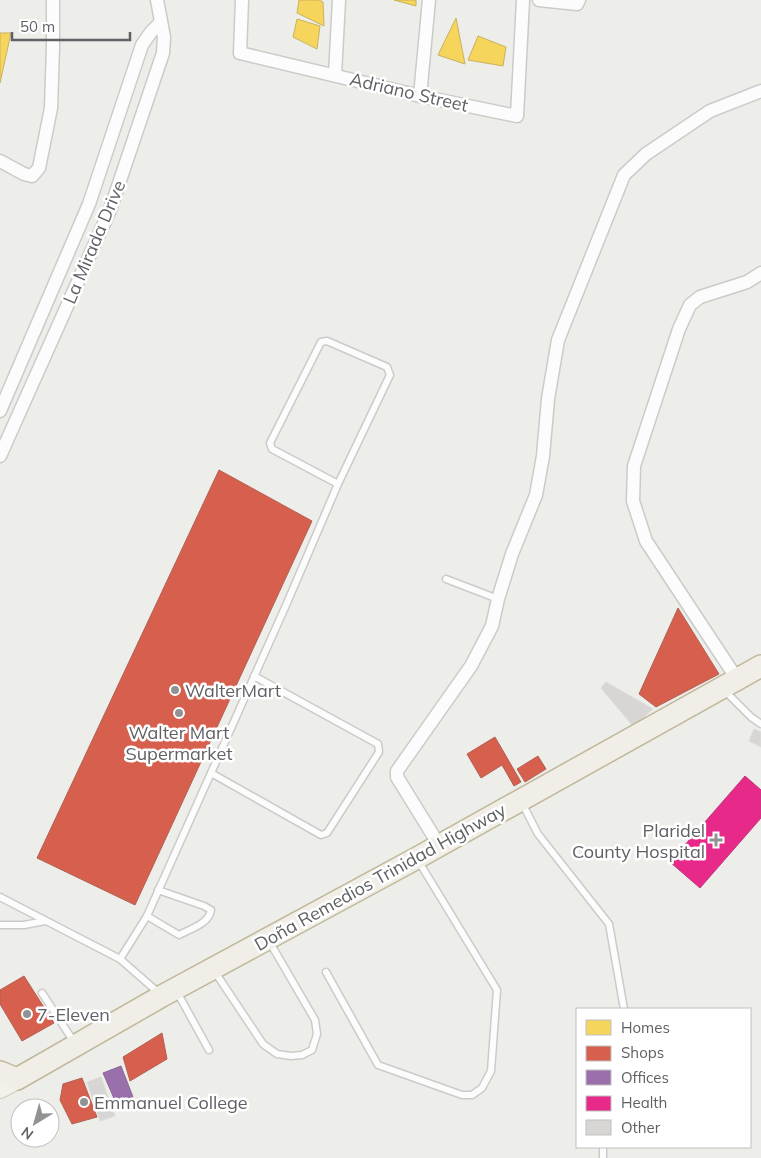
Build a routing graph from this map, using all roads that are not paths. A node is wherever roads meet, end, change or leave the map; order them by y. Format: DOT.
graph roads {
  1 [pos="52,0"];
  2 [pos="157,0"];
  3 [pos="242,0"];
  4 [pos="340,0"];
  5 [pos="429,0"];
  6 [pos="523,0"];
  7 [pos="539,0"];
  8 [pos="579,0"];
  9 [pos="161,22"];
  10 [pos="335,75"];
  11 [pos="761,91"];
  12 [pos="420,96"];
  13 [pos="0,161"];
  14 [pos="65,260"];
  15 [pos="85,267"];
  16 [pos="761,273"];
  17 [pos="0,411"];
  18 [pos="3,441"];
  19 [pos="0,456"];
  20 [pos="338,484"];
  21 [pos="446,579"];
  22 [pos="498,598"];
  23 [pos="761,666"];
  24 [pos="254,676"];
  25 [pos="730,684"];
  26 [pos="761,724"];
  27 [pos="211,773"];
  28 [pos="521,800"];
  29 [pos="439,845"];
  30 [pos="418,858"];
  31 [pos="158,890"];
  32 [pos="0,897"];
  33 [pos="147,916"];
  34 [pos="45,921"];
  35 [pos="0,925"];
  36 [pos="268,939"];
  37 [pos="120,959"];
  38 [pos="213,969"];
  39 [pos="326,972"];
  40 [pos="169,992"];
  41 [pos="42,993"];
  42 [pos="624,1008"];
  43 [pos="76,1046"];
  44 [pos="209,1050"];
  45 [pos="6,1080"];
  1 -- 13 [label="street"];
  2 -- 9 [label="street, La Mirada Drive"];
  3 -- 10 [label="street, Adriano Street"];
  4 -- 10 [label="street"];
  5 -- 12 [label="street"];
  6 -- 12 [label="street, Adriano Street"];
  7 -- 8 [label="street"];
  9 -- 14 [label="street, La Mirada Drive"];
  9 -- 15 [label="street, La Mirada Drive"];
  10 -- 12 [label="street, Adriano Street"];
  11 -- 22 [label="street"];
  14 -- 15 [label="street"];
  14 -- 17 [label="street, La Mirada Drive"];
  15 -- 18 [label="street, La Mirada Drive"];
  16 -- 25 [label="street"];
  18 -- 19 [label="street, La Mirada Drive"];
  20 -- 20 [label="lane"];
  20 -- 24 [label="lane"];
  21 -- 22 [label="lane"];
  22 -- 29 [label="street"];
  23 -- 25 [label="highway, Doña Remedios Trinidad Highway"];
  24 -- 27 [label="lane"];
  24 -- 27 [label="lane"];
  25 -- 26 [label="lane"];
  25 -- 28 [label="highway, Doña Remedios Trinidad Highway"];
  27 -- 31 [label="lane"];
  28 -- 29 [label="highway, Doña Remedios Trinidad Highway"];
  28 -- 42 [label="lane"];
  29 -- 30 [label="highway, Doña Remedios Trinidad Highway"];
  30 -- 36 [label="highway, Doña Remedios Trinidad Highway"];
  30 -- 39 [label="lane"];
  31 -- 33 [label="lane"];
  31 -- 33 [label="lane"];
  32 -- 34 [label="lane"];
  33 -- 37 [label="lane"];
  34 -- 35 [label="lane"];
  34 -- 37 [label="lane"];
  36 -- 38 [label="highway, Doña Remedios Trinidad Highway"];
  36 -- 38 [label="lane"];
  37 -- 40 [label="lane"];
  38 -- 40 [label="highway, Doña Remedios Trinidad Highway"];
  40 -- 43 [label="highway, Doña Remedios Trinidad Highway"];
  40 -- 44 [label="lane"];
  41 -- 43 [label="lane"];
  43 -- 45 [label="highway, Doña Remedios Trinidad Highway"];
}
